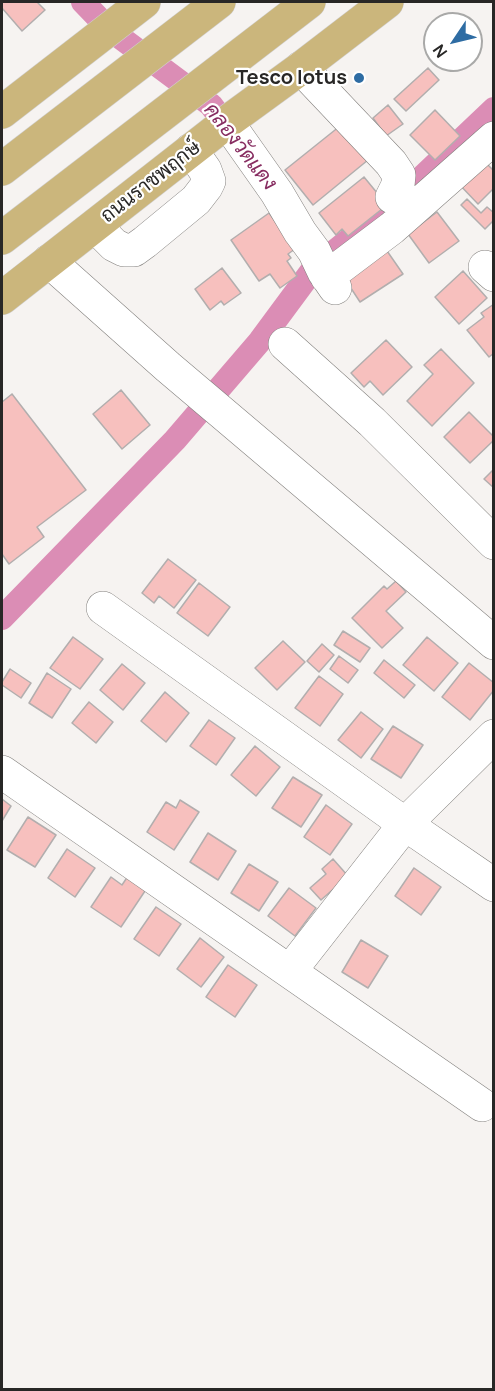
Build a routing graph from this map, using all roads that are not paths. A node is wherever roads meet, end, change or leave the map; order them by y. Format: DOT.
graph roads {
  1 [pos="144,2"];
  2 [pos="219,2"];
  3 [pos="309,2"];
  4 [pos="387,2"];
  5 [pos="301,68"];
  6 [pos="2,112"];
  7 [pos="227,122"];
  8 [pos="494,138"];
  9 [pos="191,150"];
  10 [pos="2,169"];
  11 [pos="392,197"];
  12 [pos="95,226"];
  13 [pos="2,238"];
  14 [pos="49,261"];
  15 [pos="2,298"];
  16 [pos="285,344"];
  17 [pos="494,543"];
  18 [pos="103,608"];
  19 [pos="494,643"];
  20 [pos="494,736"];
  21 [pos="2,772"];
  22 [pos="405,824"];
  23 [pos="494,885"];
  24 [pos="290,971"];
  25 [pos="482,1105"];
  1 -- 6 [label="main road"];
  2 -- 10 [label="main road"];
  3 -- 13 [label="main road"];
  4 -- 5 [label="main road, ถนนราชพฤกษ์"];
  5 -- 7 [label="main road, ถนนราชพฤกษ์"];
  5 -- 11 [label="street"];
  7 -- 8 [label="street"];
  7 -- 9 [label="main road, ถนนราชพฤกษ์"];
  9 -- 12 [label="main road, ถนนราชพฤกษ์"];
  9 -- 12 [label="street"];
  12 -- 14 [label="main road, ถนนราชพฤกษ์"];
  14 -- 15 [label="main road, ถนนราชพฤกษ์"];
  14 -- 19 [label="street"];
  16 -- 17 [label="street"];
  18 -- 22 [label="street"];
  20 -- 22 [label="street"];
  21 -- 24 [label="street"];
  22 -- 23 [label="street"];
  22 -- 24 [label="street"];
  24 -- 25 [label="street"];
}
